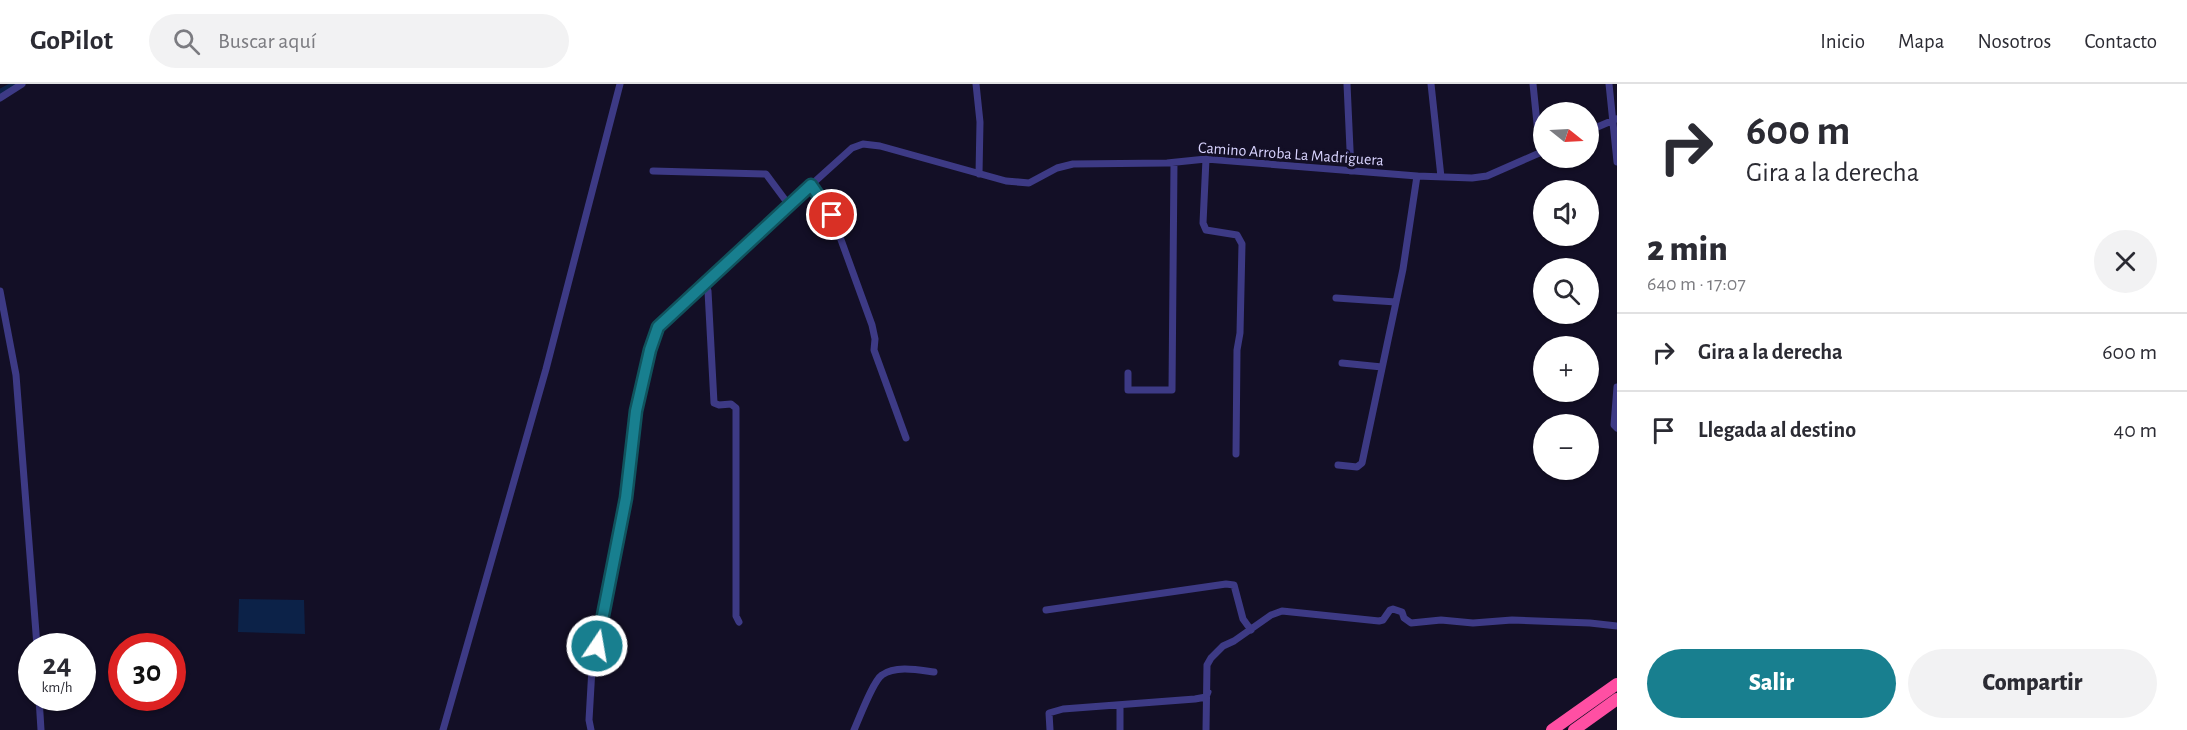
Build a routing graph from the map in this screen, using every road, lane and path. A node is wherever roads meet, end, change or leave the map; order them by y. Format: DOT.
graph roads {
  1 [pos="22,84"];
  2 [pos="620,84"];
  3 [pos="976,84"];
  4 [pos="1347,84"];
  5 [pos="1431,84"];
  6 [pos="1533,84"];
  7 [pos="1609,84"];
  8 [pos="0,98"];
  9 [pos="1535,102"];
  10 [pos="1615,120"];
  11 [pos="1599,127"];
  12 [pos="1533,156"];
  13 [pos="1206,159"];
  14 [pos="1617,162"];
  15 [pos="1174,163"];
  16 [pos="653,171"];
  17 [pos="1351,171"];
  18 [pos="979,174"];
  19 [pos="1417,176"];
  20 [pos="1441,177"];
  21 [pos="811,185"];
  22 [pos="789,205"];
  23 [pos="705,283"];
  24 [pos="0,291"];
  25 [pos="1336,298"];
  26 [pos="1396,302"];
  27 [pos="1342,363"];
  28 [pos="1382,367"];
  29 [pos="1128,373"];
  30 [pos="1617,387"];
  31 [pos="1617,428"];
  32 [pos="906,438"];
  33 [pos="1236,454"];
  34 [pos="1338,465"];
  35 [pos="1046,610"];
  36 [pos="739,622"];
  37 [pos="1617,626"];
  38 [pos="1251,630"];
  39 [pos="36,633"];
  40 [pos="934,672"];
  41 [pos="1617,684"];
  42 [pos="1208,691"];
  43 [pos="1617,699"];
  44 [pos="1120,705"];
  45 [pos="40,711"];
  46 [pos="41,730"];
  47 [pos="443,730"];
  48 [pos="591,730"];
  49 [pos="854,730"];
  50 [pos="1050,730"];
  51 [pos="1120,730"];
  52 [pos="1206,730"];
  53 [pos="1552,730"];
  54 [pos="1574,730"];
  1 -- 8 [label="street"];
  2 -- 47 [label="street"];
  3 -- 18 [label="street"];
  4 -- 17 [label="street"];
  5 -- 20 [label="street"];
  6 -- 9 [label="street"];
  7 -- 10 [label="street"];
  10 -- 11 [label="street"];
  10 -- 14 [label="street"];
  12 -- 20 [label="street, Camino Arroba La Madriguera"];
  13 -- 15 [label="street, Camino Arroba La Madriguera"];
  13 -- 17 [label="street, Camino Arroba La Madriguera"];
  13 -- 33 [label="street"];
  15 -- 18 [label="street, Camino Arroba La Madriguera"];
  15 -- 29 [label="street"];
  16 -- 22 [label="street"];
  17 -- 19 [label="street, Camino Arroba La Madriguera"];
  18 -- 21 [label="street, Camino Arroba La Madriguera"];
  19 -- 20 [label="street, Camino Arroba La Madriguera"];
  19 -- 26 [label="street"];
  21 -- 22 [label="street, Camino Arroba La Madriguera"];
  21 -- 32 [label="street"];
  22 -- 23 [label="street, Camino Arroba La Madriguera"];
  23 -- 36 [label="street"];
  23 -- 48 [label="street, Camino Arroba La Madriguera"];
  24 -- 39 [label="street"];
  25 -- 26 [label="street"];
  26 -- 28 [label="street"];
  27 -- 28 [label="street"];
  28 -- 34 [label="street"];
  30 -- 31 [label="street"];
  35 -- 38 [label="street"];
  37 -- 38 [label="street"];
  38 -- 42 [label="street"];
  40 -- 49 [label="street"];
  41 -- 53 [label="highway"];
  42 -- 44 [label="street"];
  42 -- 52 [label="street"];
  43 -- 54 [label="highway"];
  44 -- 50 [label="street"];
  44 -- 51 [label="street"];
  45 -- 46 [label="street"];
}
